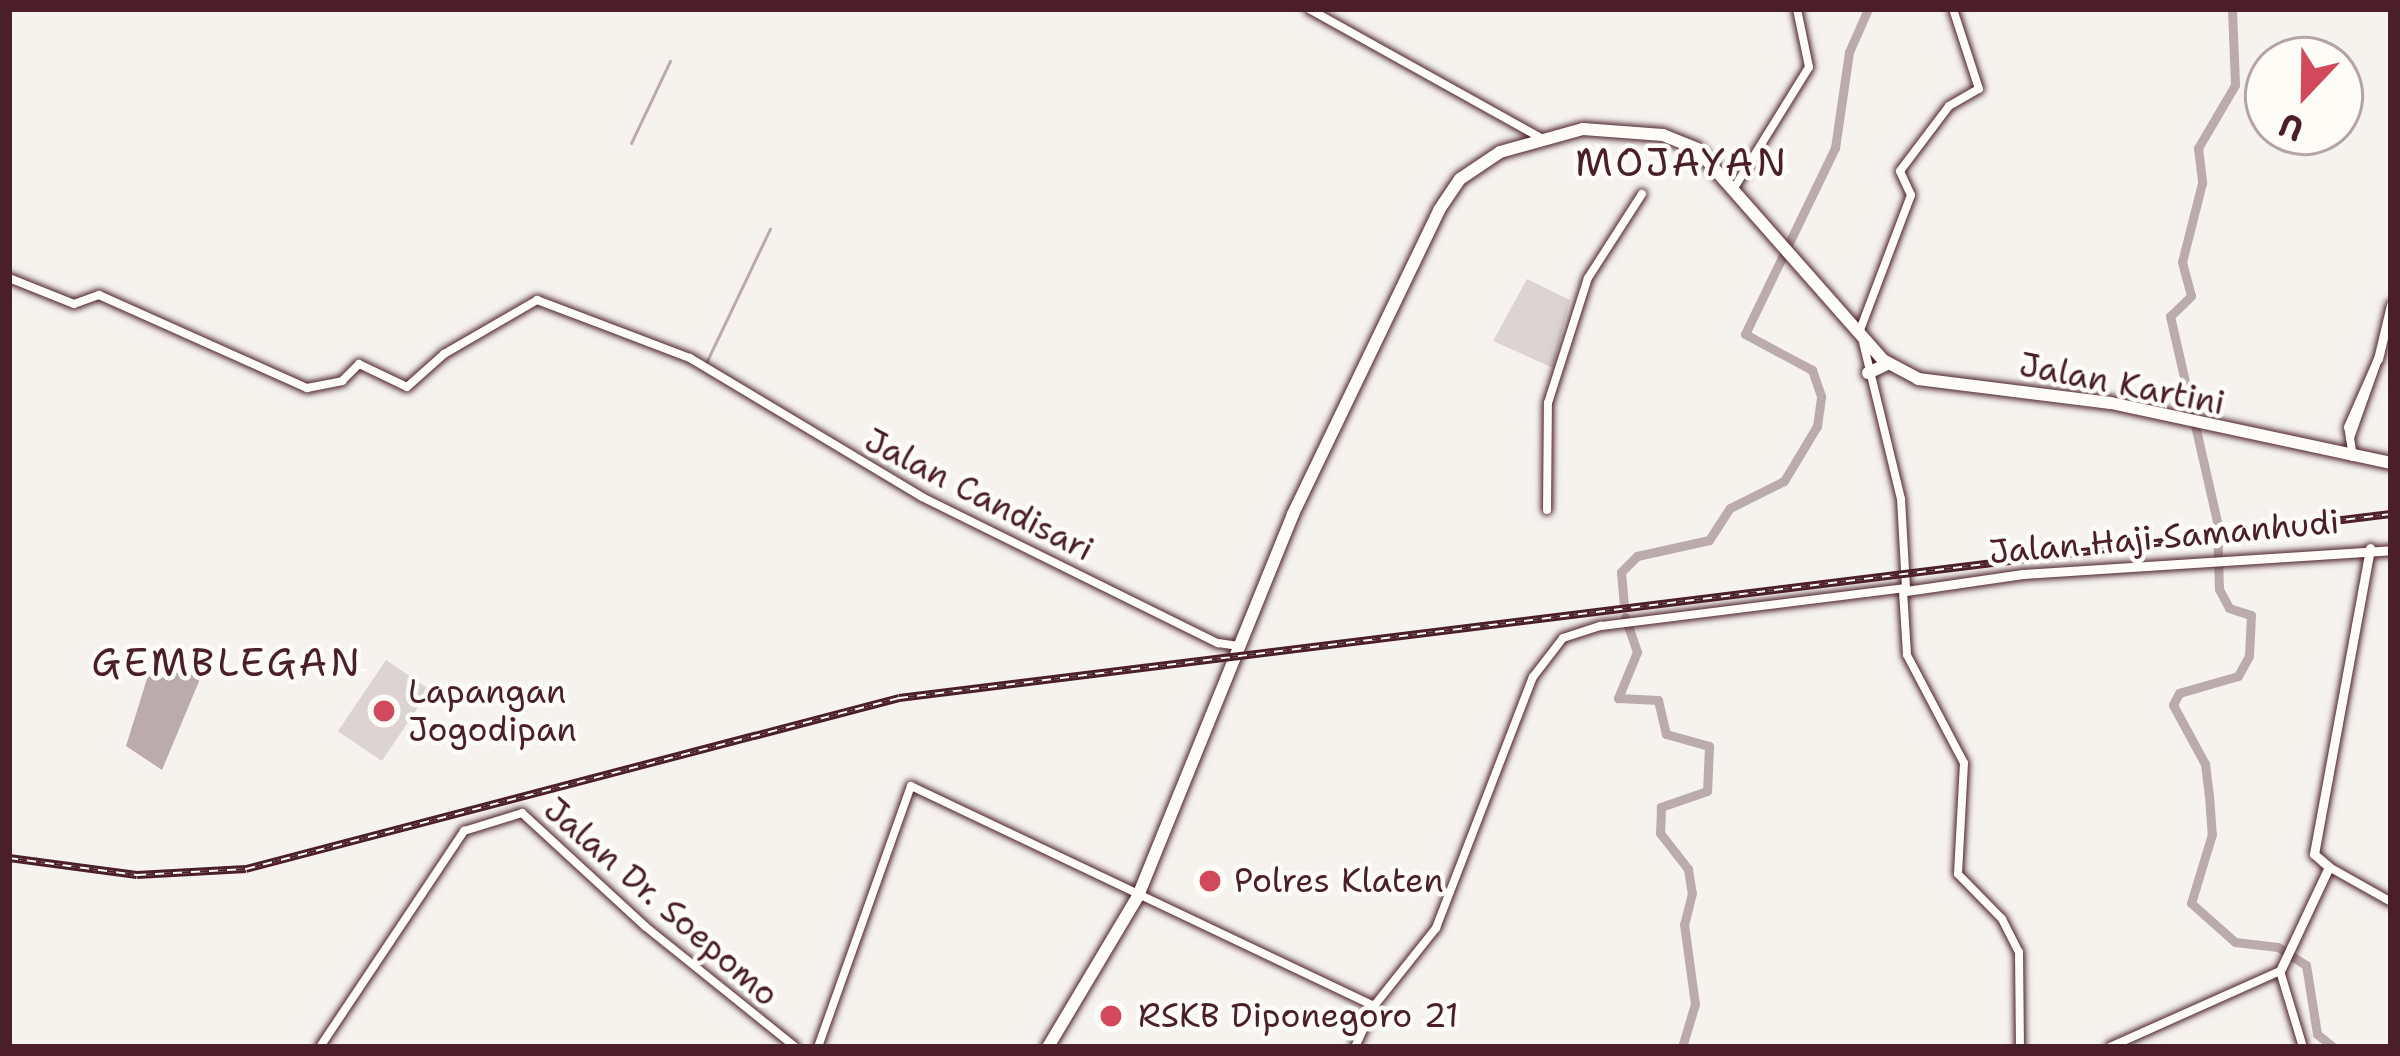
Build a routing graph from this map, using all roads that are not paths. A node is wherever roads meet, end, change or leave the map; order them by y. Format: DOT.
graph roads {
  1 [pos="1309,9"];
  2 [pos="1797,9"];
  3 [pos="1953,9"];
  4 [pos="1540,137"];
  5 [pos="1734,188"];
  6 [pos="1642,194"];
  7 [pos="9,278"];
  8 [pos="2391,305"];
  9 [pos="1860,330"];
  10 [pos="2378,359"];
  11 [pos="1893,367"];
  12 [pos="1868,373"];
  13 [pos="2348,442"];
  14 [pos="2331,456"];
  15 [pos="2355,461"];
  16 [pos="2391,463"];
  17 [pos="1547,510"];
  18 [pos="2370,548"];
  19 [pos="2391,550"];
  20 [pos="1906,589"];
  21 [pos="1238,652"];
  22 [pos="2329,867"];
  23 [pos="1138,896"];
  24 [pos="2391,902"];
  25 [pos="2280,971"];
  26 [pos="1374,1006"];
  27 [pos="1357,1044"];
  28 [pos="320,1047"];
  29 [pos="795,1047"];
  30 [pos="818,1047"];
  31 [pos="1048,1047"];
  32 [pos="1374,1047"];
  33 [pos="2020,1047"];
  34 [pos="2110,1047"];
  35 [pos="2303,1047"];
  1 -- 4 [label="street"];
  2 -- 5 [label="street"];
  3 -- 9 [label="street"];
  4 -- 5 [label="highway, Jalan Kartini"];
  4 -- 21 [label="highway, Jalan Kartini"];
  5 -- 9 [label="highway, Jalan Kartini"];
  6 -- 17 [label="street"];
  7 -- 21 [label="street, Jalan Candisari"];
  8 -- 10 [label="main road"];
  9 -- 11 [label="highway, Jalan Kartini"];
  9 -- 12 [label="street"];
  10 -- 13 [label="street"];
  11 -- 12 [label="highway"];
  11 -- 14 [label="highway, Jalan Kartini"];
  12 -- 20 [label="street"];
  13 -- 14 [label="street"];
  13 -- 15 [label="street"];
  14 -- 15 [label="highway, Jalan Kartini"];
  15 -- 16 [label="highway, Jalan Kartini"];
  18 -- 19 [label="main road, Jalan Haji Samanhudi"];
  18 -- 20 [label="main road, Jalan Haji Samanhudi"];
  18 -- 22 [label="main road"];
  20 -- 26 [label="street"];
  20 -- 33 [label="street"];
  21 -- 23 [label="highway, Jalan Kartini"];
  22 -- 24 [label="street"];
  22 -- 25 [label="main road"];
  23 -- 26 [label="street"];
  23 -- 30 [label="street"];
  23 -- 31 [label="highway, Jalan Kartini"];
  25 -- 34 [label="street"];
  25 -- 35 [label="street"];
  26 -- 27 [label="street"];
  27 -- 32 [label="street"];
  28 -- 29 [label="street, Jalan Dr. Soepomo"];
}
